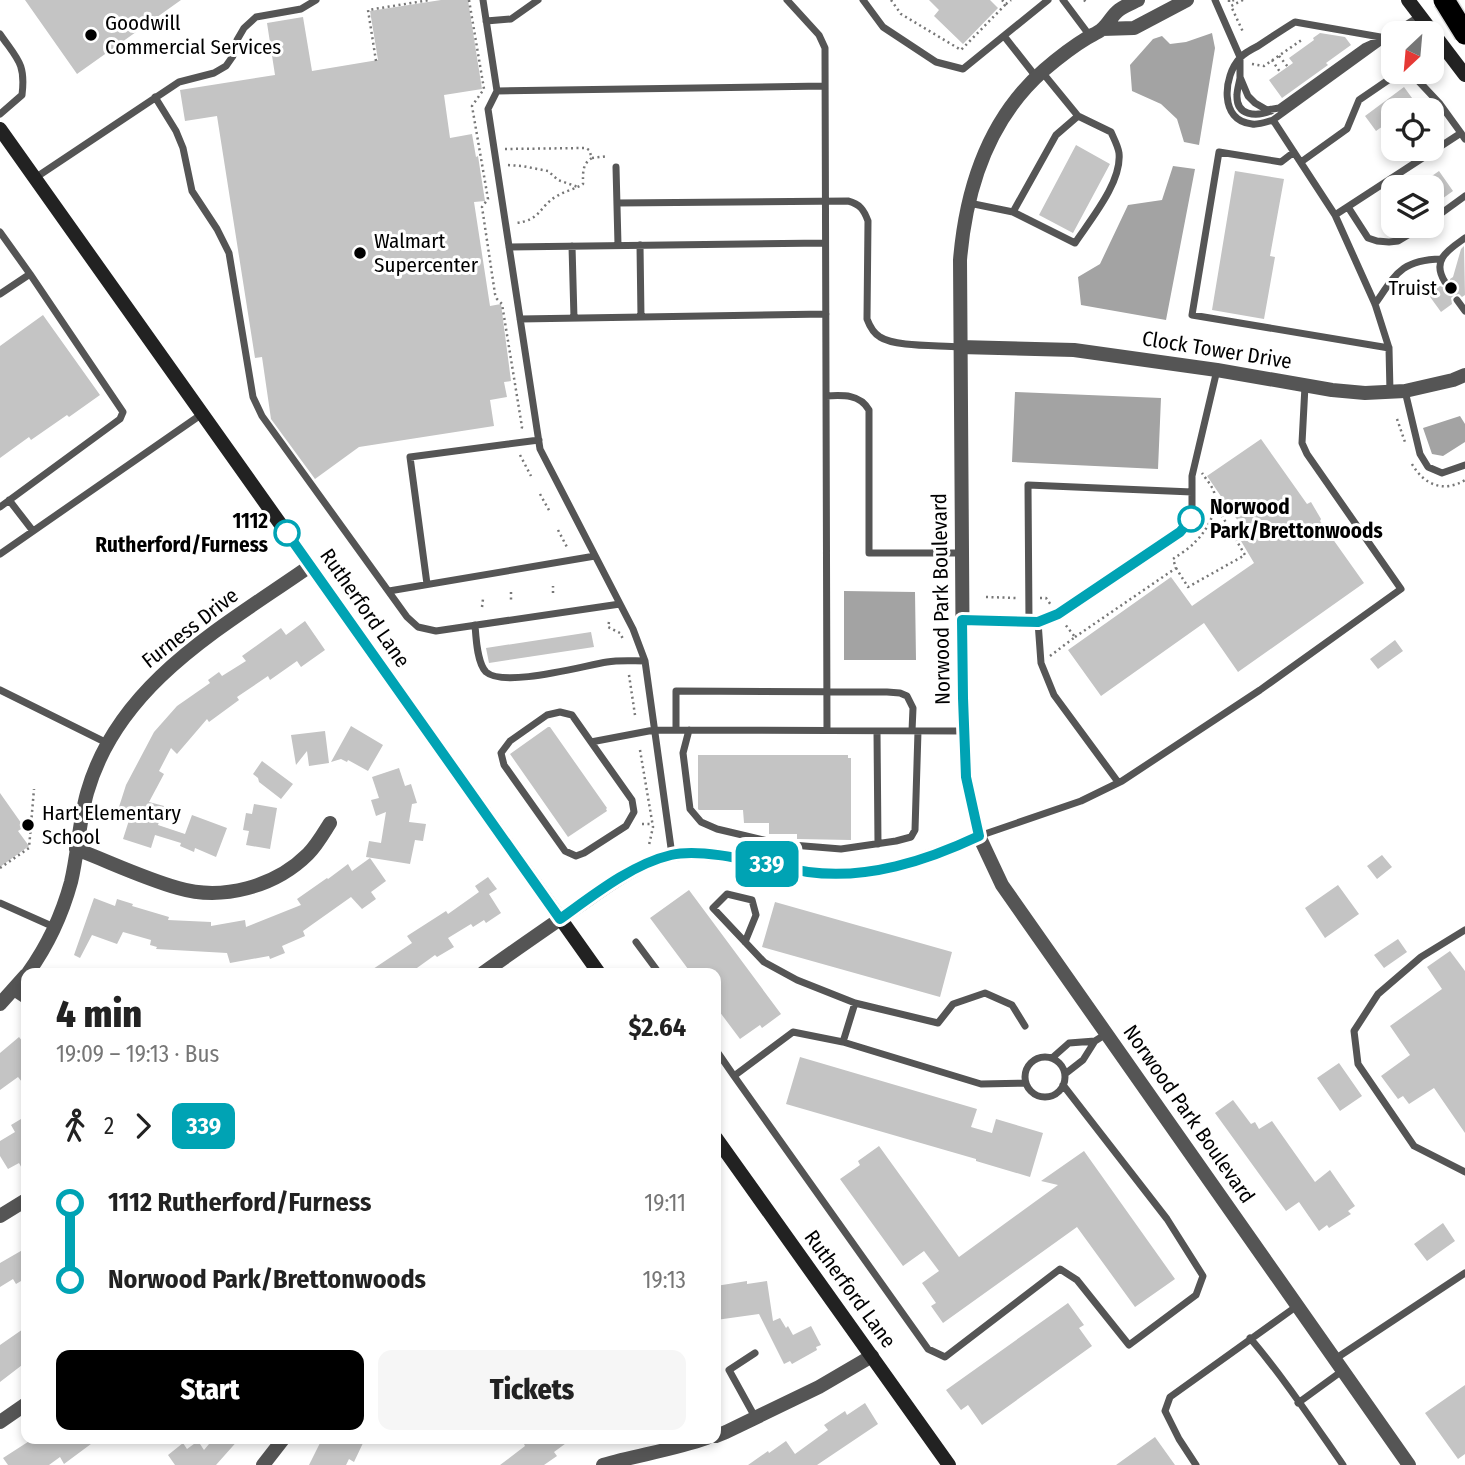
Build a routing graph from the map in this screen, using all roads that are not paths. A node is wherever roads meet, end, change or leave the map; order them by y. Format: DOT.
graph roads {
  1 [pos="316,0"];
  2 [pos="483,0"];
  3 [pos="538,0"];
  4 [pos="787,0"];
  5 [pos="863,0"];
  6 [pos="1048,0"];
  7 [pos="1063,0"];
  8 [pos="1138,0"];
  9 [pos="1187,0"];
  10 [pos="1214,0"];
  11 [pos="1408,0"];
  12 [pos="1444,0"];
  13 [pos="1420,16"];
  14 [pos="486,21"];
  15 [pos="1412,21"];
  16 [pos="1096,33"];
  17 [pos="0,34"];
  18 [pos="1381,34"];
  19 [pos="1465,34"];
  20 [pos="1004,36"];
  21 [pos="1381,39"];
  22 [pos="1381,42"];
  23 [pos="1240,57"];
  24 [pos="1039,75"];
  25 [pos="1465,75"];
  26 [pos="1240,77"];
  27 [pos="1382,84"];
  28 [pos="1421,84"];
  29 [pos="824,86"];
  30 [pos="497,91"];
  31 [pos="155,97"];
  32 [pos="1279,108"];
  33 [pos="0,114"];
  34 [pos="1078,116"];
  35 [pos="1273,120"];
  36 [pos="0,129"];
  37 [pos="1463,136"];
  38 [pos="1294,152"];
  39 [pos="1301,162"];
  40 [pos="616,167"];
  41 [pos="35,178"];
  42 [pos="1465,197"];
  43 [pos="825,201"];
  44 [pos="617,203"];
  45 [pos="968,203"];
  46 [pos="1348,207"];
  47 [pos="1013,212"];
  48 [pos="1444,212"];
  49 [pos="1335,215"];
  50 [pos="0,232"];
  51 [pos="1405,238"];
  52 [pos="1465,238"];
  53 [pos="825,243"];
  54 [pos="618,245"];
  55 [pos="640,245"];
  56 [pos="572,246"];
  57 [pos="509,247"];
  58 [pos="1441,259"];
  59 [pos="30,274"];
  60 [pos="1445,282"];
  61 [pos="0,294"];
  62 [pos="1457,300"];
  63 [pos="1375,304"];
  64 [pos="1465,311"];
  65 [pos="825,314"];
  66 [pos="641,317"];
  67 [pos="574,318"];
  68 [pos="520,319"];
  69 [pos="960,347"];
  70 [pos="1389,348"];
  71 [pos="1217,370"];
  72 [pos="1465,376"];
  73 [pos="1305,385"];
  74 [pos="1405,391"];
  75 [pos="1390,392"];
  76 [pos="826,396"];
  77 [pos="202,414"];
  78 [pos="539,440"];
  79 [pos="1465,465"];
  80 [pos="1192,492"];
  81 [pos="9,500"];
  82 [pos="0,507"];
  83 [pos="33,531"];
  84 [pos="961,553"];
  85 [pos="0,554"];
  86 [pos="595,555"];
  87 [pos="310,566"];
  88 [pos="427,584"];
  89 [pos="389,591"];
  90 [pos="620,604"];
  91 [pos="962,620"];
  92 [pos="1029,622"];
  93 [pos="1038,622"];
  94 [pos="474,625"];
  95 [pos="645,661"];
  96 [pos="0,690"];
  97 [pos="827,692"];
  98 [pos="654,730"];
  99 [pos="676,730"];
  100 [pos="689,730"];
  101 [pos="827,730"];
  102 [pos="877,731"];
  103 [pos="915,731"];
  104 [pos="964,731"];
  105 [pos="591,742"];
  106 [pos="107,743"];
  107 [pos="1118,782"];
  108 [pos="330,823"];
  109 [pos="979,836"];
  110 [pos="878,844"];
  111 [pos="76,849"];
  112 [pos="672,855"];
  113 [pos="0,903"];
  114 [pos="560,919"];
  115 [pos="55,927"];
  116 [pos="1465,930"];
  117 [pos="636,942"];
  118 [pos="745,942"];
  119 [pos="31,968"];
  120 [pos="490,968"];
  121 [pos="594,968"];
  122 [pos="655,968"];
  123 [pos="20,993"];
  124 [pos="855,1003"];
  125 [pos="0,1004"];
  126 [pos="1025,1026"];
  127 [pos="1101,1037"];
  128 [pos="843,1042"];
  129 [pos="721,1057"];
  130 [pos="1052,1058"];
  131 [pos="1065,1074"];
  132 [pos="734,1076"];
  133 [pos="1026,1083"];
  134 [pos="1063,1085"];
  135 [pos="721,1145"];
  136 [pos="1465,1172"];
  137 [pos="21,1203"];
  138 [pos="0,1216"];
  139 [pos="1465,1273"];
  140 [pos="1297,1306"];
  141 [pos="1250,1338"];
  142 [pos="755,1353"];
  143 [pos="872,1356"];
  144 [pos="1338,1365"];
  145 [pos="1298,1403"];
  146 [pos="21,1407"];
  147 [pos="755,1418"];
  148 [pos="0,1422"];
  149 [pos="721,1434"];
  150 [pos="279,1444"];
  151 [pos="690,1444"];
  152 [pos="263,1465"];
  153 [pos="603,1465"];
  154 [pos="949,1465"];
  155 [pos="1196,1465"];
  156 [pos="1343,1465"];
  157 [pos="1409,1465"];
  1 -- 31 [label="lane"];
  2 -- 14 [label="lane"];
  3 -- 14 [label="lane"];
  4 -- 29 [label="lane"];
  5 -- 20 [label="lane"];
  6 -- 20 [label="lane"];
  7 -- 16 [label="lane"];
  8 -- 16 [label="street, Norwood Park Boulevard"];
  9 -- 16 [label="street"];
  10 -- 23 [label="lane"];
  11 -- 13 [label="street"];
  12 -- 19 [label="highway, bridge"];
  13 -- 15 [label="lane"];
  13 -- 25 [label="street"];
  14 -- 30 [label="lane"];
  16 -- 24 [label="street, Norwood Park Boulevard"];
  17 -- 33 [label="lane"];
  18 -- 23 [label="lane"];
  20 -- 24 [label="lane"];
  21 -- 32 [label="lane"];
  22 -- 35 [label="lane"];
  23 -- 26 [label="lane"];
  23 -- 35 [label="lane"];
  24 -- 34 [label="lane"];
  24 -- 45 [label="street, Norwood Park Boulevard"];
  26 -- 32 [label="lane"];
  26 -- 32 [label="lane"];
  27 -- 39 [label="lane"];
  28 -- 37 [label="lane"];
  29 -- 30 [label="lane"];
  29 -- 43 [label="lane"];
  30 -- 57 [label="lane"];
  31 -- 41 [label="lane"];
  31 -- 89 [label="lane"];
  34 -- 47 [label="lane"];
  34 -- 47 [label="lane"];
  35 -- 38 [label="lane"];
  36 -- 41 [label="street, Rutherford Lane"];
  37 -- 46 [label="lane"];
  38 -- 39 [label="lane"];
  38 -- 70 [label="lane"];
  39 -- 49 [label="lane"];
  40 -- 44 [label="lane"];
  41 -- 77 [label="street, Rutherford Lane"];
  42 -- 48 [label="lane"];
  43 -- 44 [label="lane"];
  43 -- 53 [label="lane"];
  43 -- 69 [label="lane"];
  44 -- 54 [label="lane"];
  45 -- 47 [label="lane"];
  45 -- 69 [label="street, Norwood Park Boulevard"];
  46 -- 49 [label="lane"];
  46 -- 51 [label="lane"];
  49 -- 63 [label="lane"];
  50 -- 59 [label="lane"];
  52 -- 58 [label="lane"];
  53 -- 55 [label="lane"];
  53 -- 65 [label="lane"];
  54 -- 55 [label="lane"];
  54 -- 56 [label="lane"];
  55 -- 66 [label="lane"];
  56 -- 57 [label="lane"];
  56 -- 67 [label="lane"];
  57 -- 68 [label="lane"];
  58 -- 60 [label="lane"];
  58 -- 63 [label="lane"];
  59 -- 61 [label="lane"];
  59 -- 81 [label="lane"];
  62 -- 64 [label="lane"];
  63 -- 70 [label="lane"];
  65 -- 66 [label="lane"];
  65 -- 76 [label="lane"];
  66 -- 67 [label="lane"];
  67 -- 68 [label="lane"];
  68 -- 78 [label="lane"];
  69 -- 71 [label="street, Clock Tower Drive"];
  69 -- 84 [label="street, Norwood Park Boulevard"];
  70 -- 75 [label="lane"];
  71 -- 73 [label="street, Clock Tower Drive"];
  71 -- 80 [label="lane"];
  72 -- 74 [label="street, Clock Tower Drive"];
  73 -- 75 [label="street, Clock Tower Drive"];
  73 -- 107 [label="lane"];
  74 -- 75 [label="street, Clock Tower Drive"];
  74 -- 79 [label="lane"];
  76 -- 84 [label="lane"];
  76 -- 97 [label="lane"];
  77 -- 83 [label="lane"];
  77 -- 87 [label="street, Rutherford Lane"];
  78 -- 86 [label="lane"];
  78 -- 88 [label="lane"];
  80 -- 92 [label="lane"];
  80 -- 93 [label="lane"];
  81 -- 82 [label="lane"];
  81 -- 83 [label="lane"];
  83 -- 85 [label="lane"];
  84 -- 91 [label="street, Norwood Park Boulevard"];
  86 -- 88 [label="lane"];
  86 -- 90 [label="lane"];
  87 -- 106 [label="street, Furness Drive"];
  87 -- 114 [label="street, Rutherford Lane"];
  88 -- 89 [label="lane"];
  89 -- 94 [label="lane"];
  90 -- 94 [label="lane"];
  90 -- 95 [label="lane"];
  91 -- 92 [label="lane"];
  91 -- 104 [label="street, Norwood Park Boulevard"];
  92 -- 93 [label="lane"];
  93 -- 107 [label="lane"];
  94 -- 95 [label="lane"];
  95 -- 98 [label="lane"];
  96 -- 106 [label="lane"];
  97 -- 99 [label="lane"];
  97 -- 101 [label="lane"];
  97 -- 103 [label="lane"];
  98 -- 99 [label="lane"];
  98 -- 105 [label="lane"];
  98 -- 112 [label="lane"];
  99 -- 100 [label="lane"];
  100 -- 101 [label="lane"];
  100 -- 110 [label="lane"];
  101 -- 102 [label="lane"];
  102 -- 103 [label="lane"];
  102 -- 110 [label="lane"];
  103 -- 104 [label="lane"];
  103 -- 110 [label="lane"];
  104 -- 109 [label="street, Norwood Park Boulevard"];
  105 -- 105 [label="lane"];
  106 -- 111 [label="street, Furness Drive"];
  107 -- 109 [label="lane"];
  108 -- 111 [label="street"];
  109 -- 112 [label="street"];
  109 -- 127 [label="street, Norwood Park Boulevard"];
  111 -- 115 [label="street, Furness Drive"];
  112 -- 114 [label="street"];
  113 -- 115 [label="lane"];
  114 -- 120 [label="street"];
  114 -- 121 [label="street, Rutherford Lane"];
  115 -- 119 [label="street, Furness Drive"];
  116 -- 136 [label="lane"];
  117 -- 122 [label="lane"];
  118 -- 118 [label="lane"];
  118 -- 124 [label="lane"];
  123 -- 125 [label="street, Furness Drive"];
  124 -- 126 [label="lane"];
  124 -- 128 [label="lane"];
  127 -- 130 [label="lane"];
  127 -- 131 [label="lane"];
  127 -- 140 [label="street, Norwood Park Boulevard"];
  128 -- 132 [label="lane"];
  128 -- 133 [label="lane"];
  129 -- 132 [label="lane"];
  130 -- 131 [label="lane"];
  130 -- 133 [label="lane"];
  131 -- 134 [label="lane"];
  132 -- 134 [label="lane"];
  133 -- 134 [label="lane"];
  135 -- 143 [label="street, Rutherford Lane"];
  137 -- 138 [label="street"];
  139 -- 144 [label="lane"];
  140 -- 141 [label="lane"];
  140 -- 144 [label="street, Norwood Park Boulevard"];
  141 -- 145 [label="lane"];
  141 -- 155 [label="lane"];
  142 -- 147 [label="lane"];
  143 -- 147 [label="street"];
  143 -- 154 [label="street, Rutherford Lane"];
  144 -- 145 [label="lane"];
  144 -- 157 [label="street, Norwood Park Boulevard"];
  145 -- 156 [label="lane"];
  146 -- 148 [label="street"];
  147 -- 149 [label="street"];
  150 -- 152 [label="street"];
  151 -- 153 [label="street"];
}
